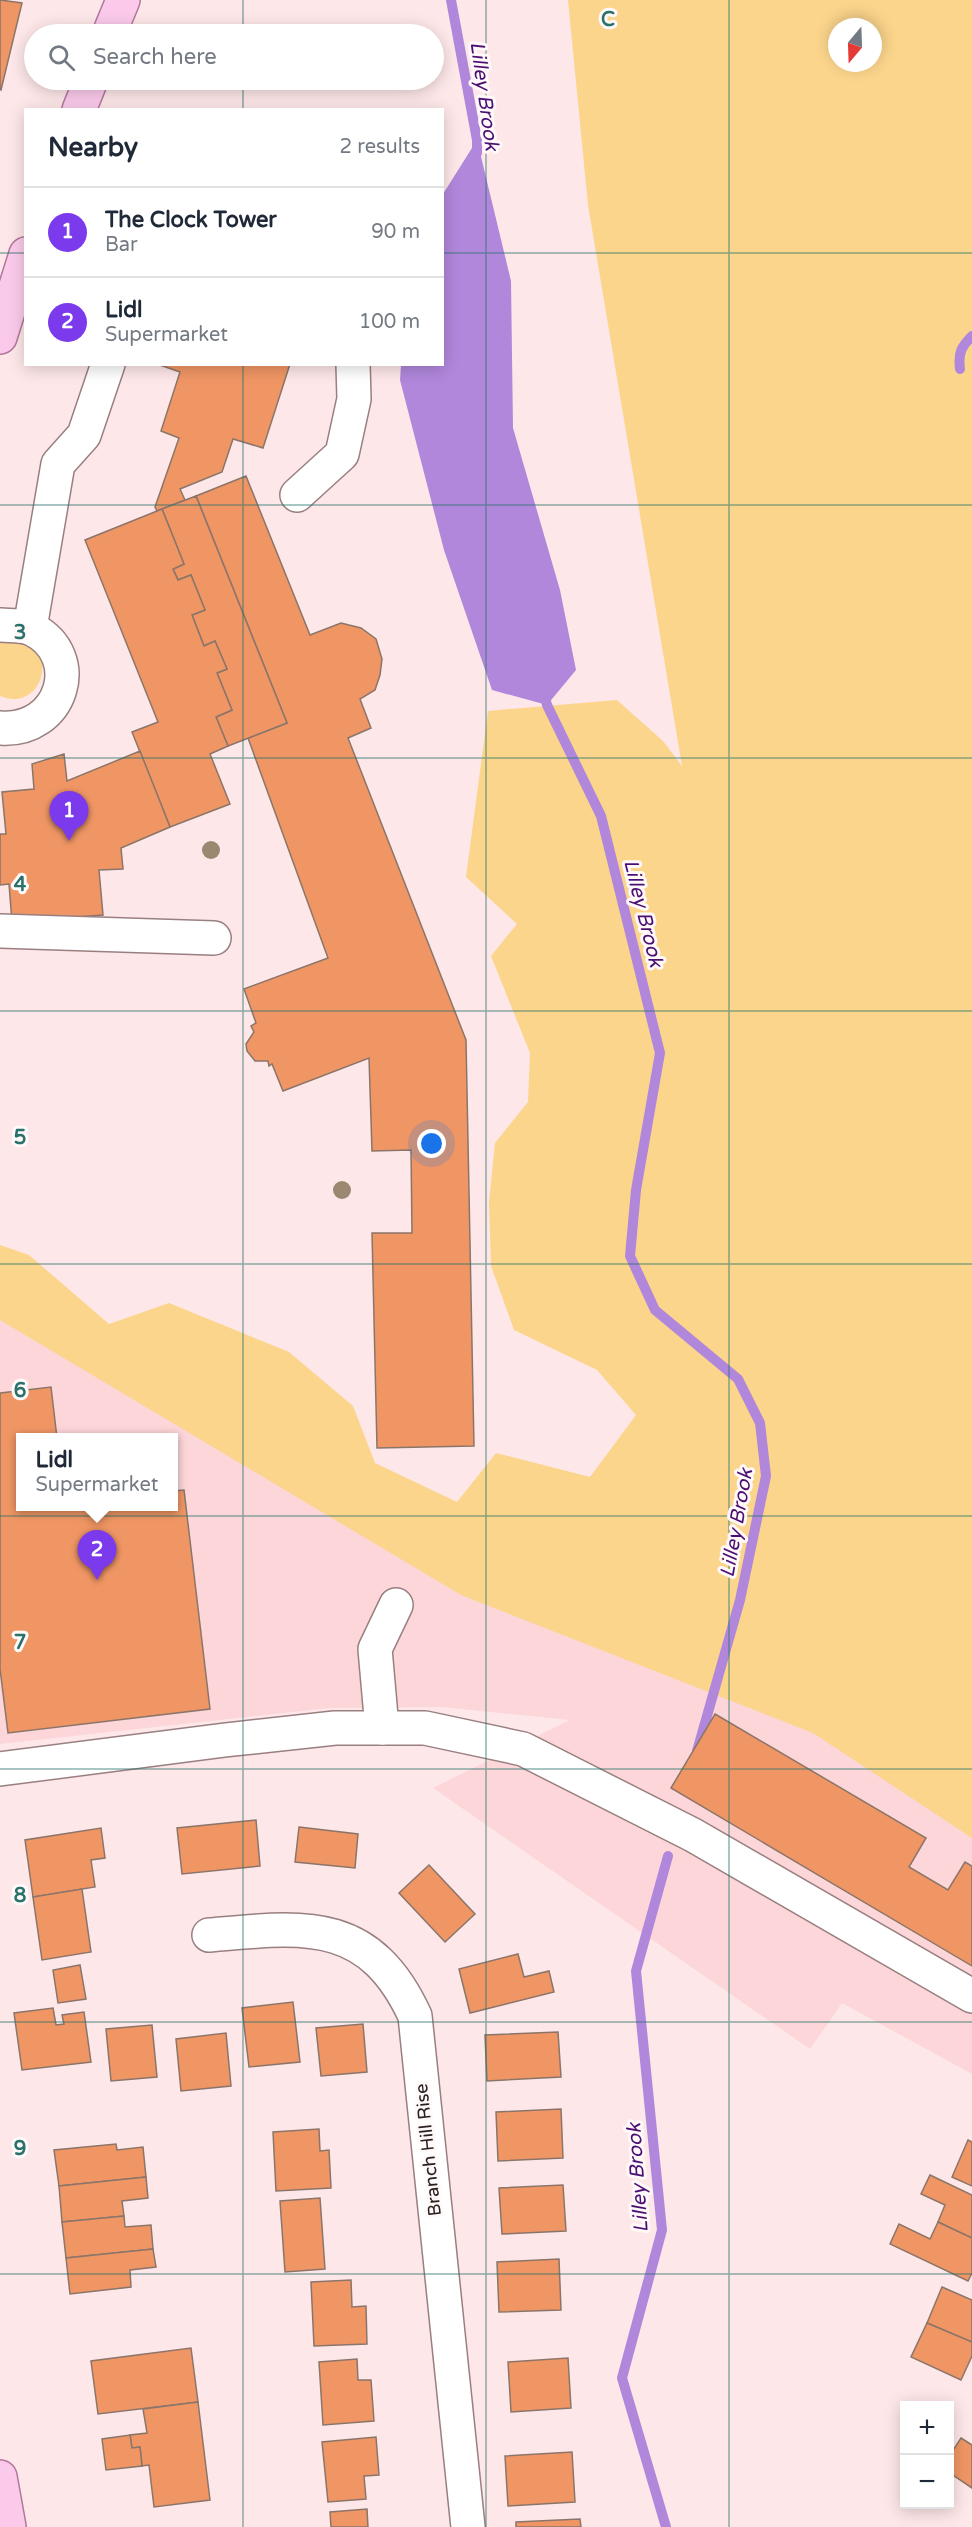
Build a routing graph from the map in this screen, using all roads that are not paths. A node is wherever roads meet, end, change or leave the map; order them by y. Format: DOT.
graph roads {
  1 [pos="123,0"];
  2 [pos="113,24"];
  3 [pos="87,90"];
  4 [pos="80,108"];
  5 [pos="24,260"];
  6 [pos="0,337"];
  7 [pos="107,366"];
  8 [pos="354,366"];
  9 [pos="297,495"];
  10 [pos="15,626"];
  11 [pos="0,728"];
  12 [pos="0,931"];
  13 [pos="214,938"];
  14 [pos="396,1605"];
  15 [pos="382,1728"];
  16 [pos="0,1769"];
  17 [pos="210,1935"];
  18 [pos="972,1996"];
  19 [pos="0,2476"];
  20 [pos="9,2527"];
  21 [pos="468,2527"];
  1 -- 2 [label="main road"];
  3 -- 4 [label="main road"];
  5 -- 6 [label="main road"];
  7 -- 10 [label="street"];
  8 -- 9 [label="street"];
  10 -- 11 [label="street"];
  12 -- 13 [label="street"];
  14 -- 15 [label="street"];
  15 -- 16 [label="street"];
  15 -- 18 [label="street"];
  17 -- 21 [label="street, Branch Hill Rise"];
  19 -- 20 [label="main road"];
}
